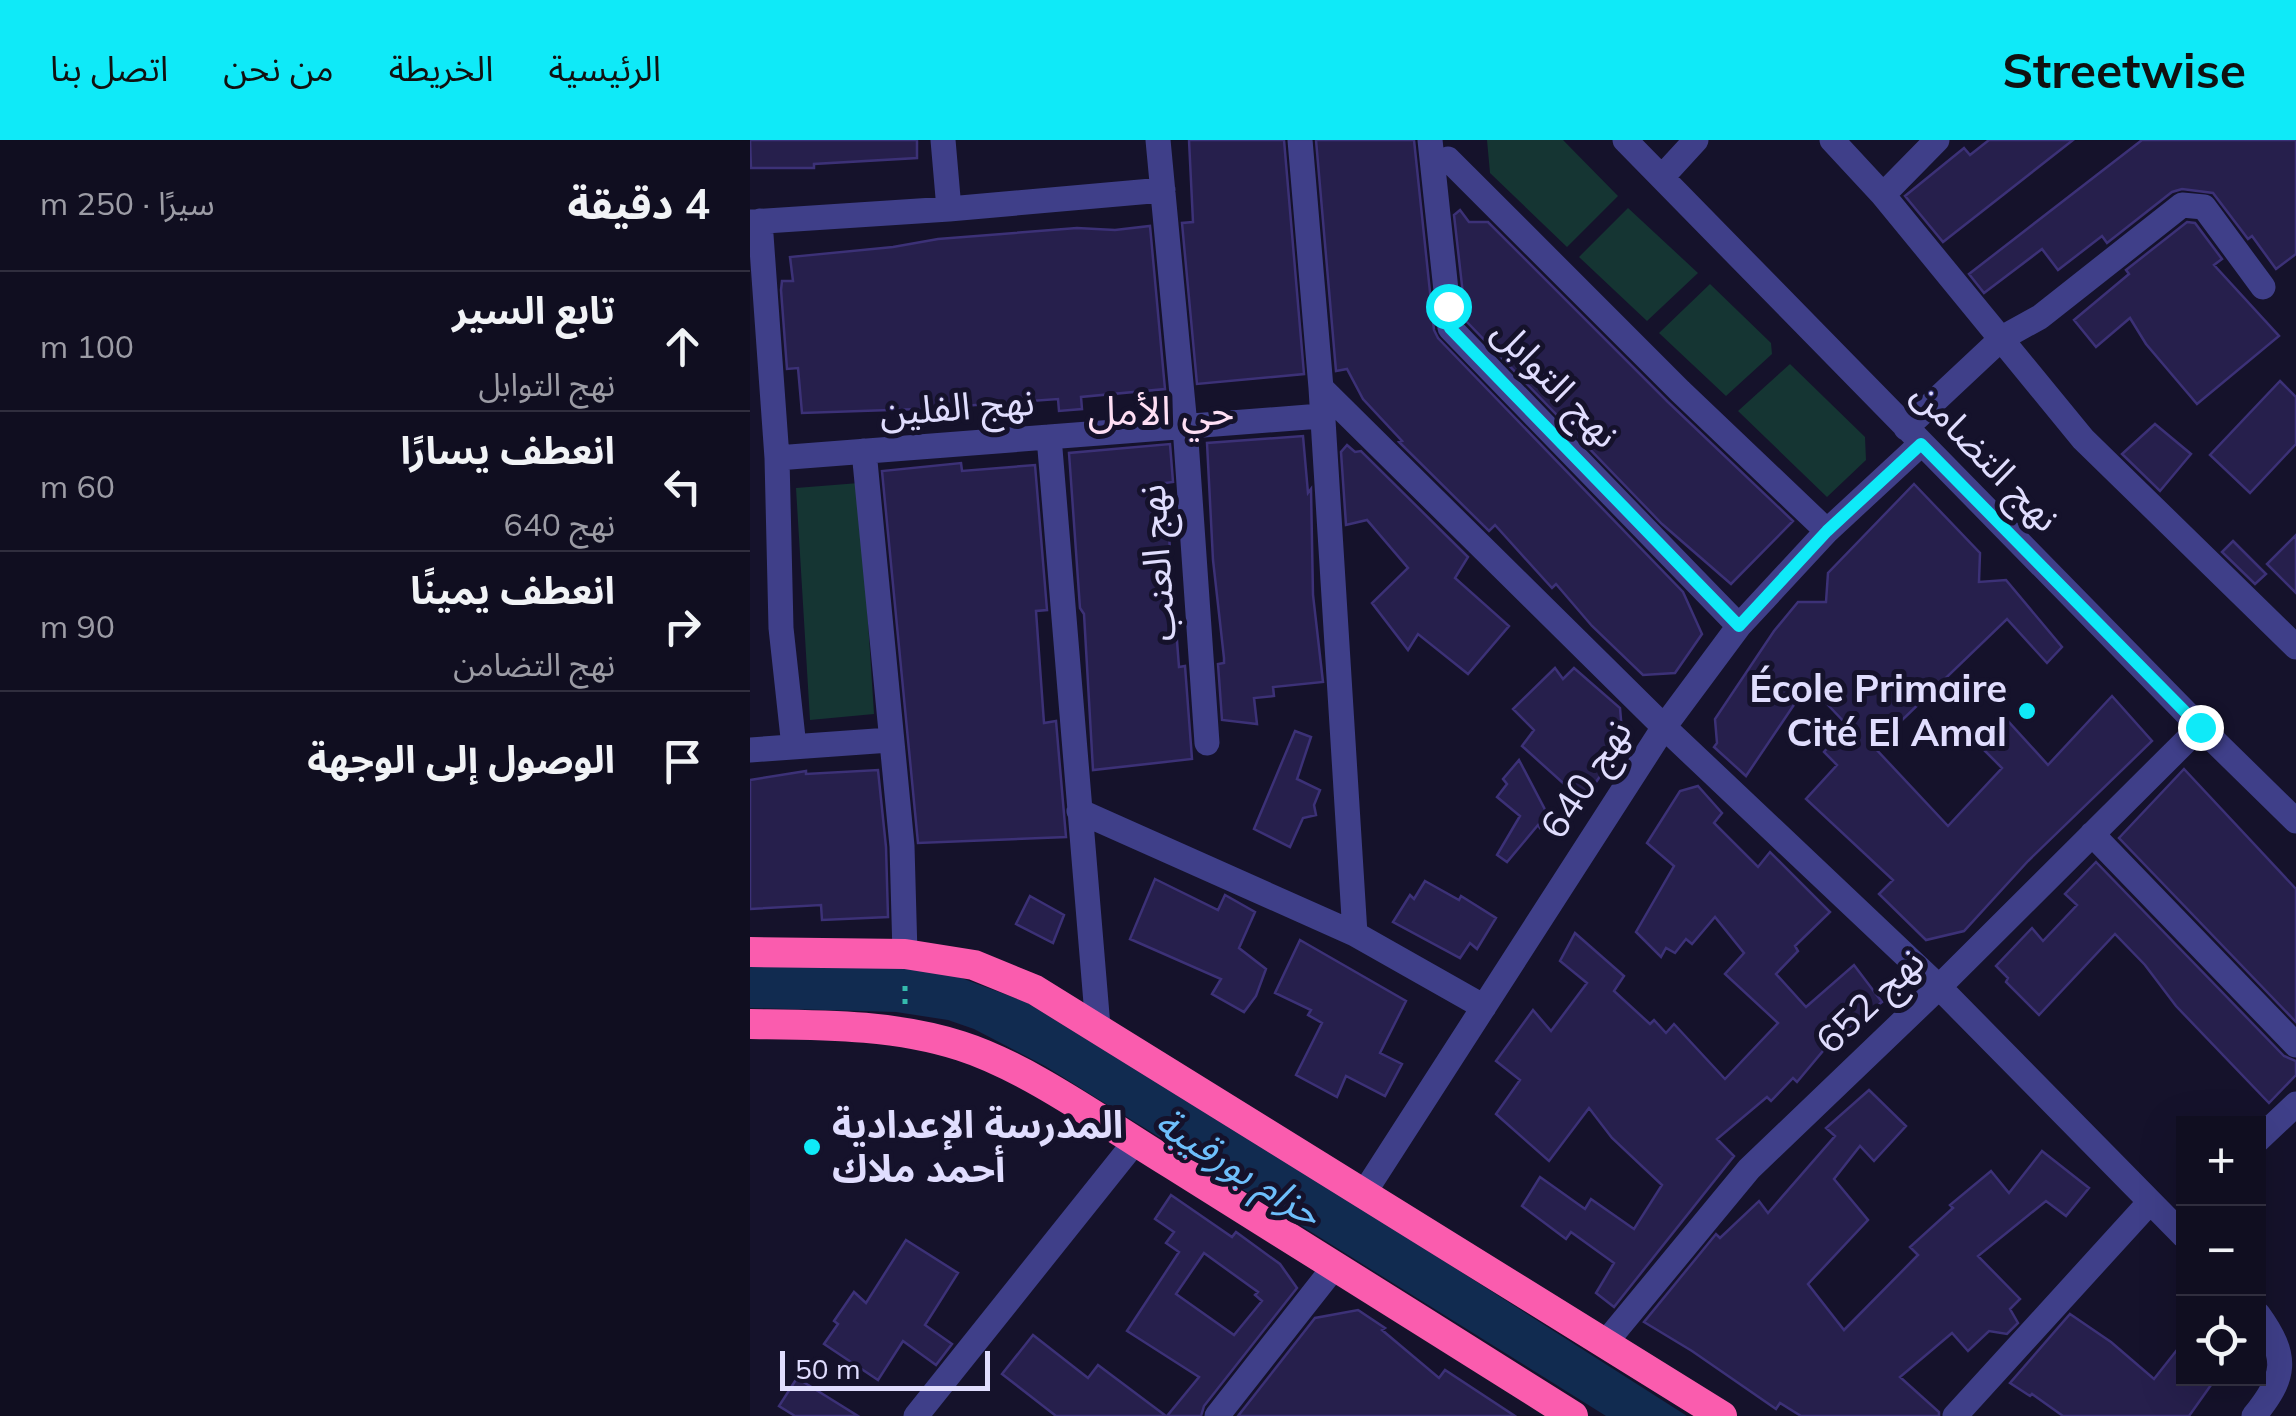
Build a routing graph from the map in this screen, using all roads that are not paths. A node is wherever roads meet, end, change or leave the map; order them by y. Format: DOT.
graph roads {
  1 [pos="943,140"];
  2 [pos="1158,140"];
  3 [pos="1300,140"];
  4 [pos="1430,140"];
  5 [pos="1625,140"];
  6 [pos="1696,140"];
  7 [pos="1832,140"];
  8 [pos="1937,140"];
  9 [pos="1448,159"];
  10 [pos="1662,176"];
  11 [pos="1163,190"];
  12 [pos="1883,194"];
  13 [pos="948,209"];
  14 [pos="755,221"];
  15 [pos="2263,286"];
  16 [pos="2002,338"];
  17 [pos="1321,388"];
  18 [pos="1321,416"];
  19 [pos="1186,426"];
  20 [pos="1913,436"];
  21 [pos="1049,437"];
  22 [pos="864,451"];
  23 [pos="777,458"];
  24 [pos="1827,531"];
  25 [pos="1739,626"];
  26 [pos="2296,647"];
  27 [pos="1664,727"];
  28 [pos="2200,727"];
  29 [pos="890,740"];
  30 [pos="1206,743"];
  31 [pos="794,747"];
  32 [pos="750,750"];
  33 [pos="1079,811"];
  34 [pos="2296,821"];
  35 [pos="2092,834"];
  36 [pos="1355,934"];
  37 [pos="750,952"];
  38 [pos="905,960"];
  39 [pos="1939,987"];
  40 [pos="1484,1007"];
  41 [pos="750,1024"];
  42 [pos="1098,1027"];
  43 [pos="2296,1045"];
  44 [pos="2296,1104"];
  45 [pos="2266,1132"];
  46 [pos="1135,1142"];
  47 [pos="1364,1194"];
  48 [pos="2150,1202"];
  49 [pos="2176,1221"];
  50 [pos="1335,1266"];
  51 [pos="2266,1328"];
  52 [pos="1606,1342"];
  53 [pos="916,1416"];
  54 [pos="1218,1416"];
  55 [pos="1573,1416"];
  56 [pos="1722,1416"];
  57 [pos="1955,1416"];
  58 [pos="2254,1416"];
  1 -- 13 [label="street"];
  2 -- 11 [label="street, نهج العنب"];
  3 -- 17 [label="street"];
  4 -- 9 [label="street, نهج التوابل"];
  5 -- 10 [label="street, نهج التضامن"];
  6 -- 10 [label="street"];
  7 -- 12 [label="street"];
  8 -- 12 [label="street"];
  9 -- 24 [label="street"];
  9 -- 25 [label="street, نهج التوابل"];
  10 -- 20 [label="street, نهج التضامن"];
  11 -- 13 [label="street"];
  11 -- 19 [label="street, نهج العنب"];
  12 -- 16 [label="street"];
  13 -- 14 [label="street"];
  14 -- 23 [label="street"];
  15 -- 16 [label="street, نهج 640"];
  16 -- 20 [label="street, نهج 640"];
  16 -- 26 [label="street"];
  17 -- 18 [label="street"];
  17 -- 27 [label="street"];
  18 -- 19 [label="street, نهج الفلين"];
  18 -- 36 [label="street"];
  19 -- 21 [label="street, نهج الفلين"];
  19 -- 30 [label="street, نهج العنب"];
  20 -- 24 [label="street, نهج 640"];
  20 -- 28 [label="street, نهج التضامن"];
  21 -- 22 [label="street, نهج الفلين"];
  21 -- 33 [label="street"];
  22 -- 23 [label="street, نهج الفلين"];
  22 -- 29 [label="street"];
  23 -- 31 [label="street"];
  24 -- 25 [label="street, نهج 640"];
  25 -- 27 [label="street, نهج 640"];
  27 -- 39 [label="street"];
  27 -- 40 [label="street, نهج 640"];
  28 -- 34 [label="street, نهج التضامن"];
  28 -- 35 [label="street, نهج 652"];
  29 -- 31 [label="street"];
  29 -- 38 [label="street"];
  31 -- 32 [label="street"];
  33 -- 36 [label="street"];
  33 -- 42 [label="street"];
  35 -- 39 [label="street, نهج 652"];
  35 -- 43 [label="street"];
  36 -- 40 [label="street"];
  37 -- 38 [label="highway"];
  38 -- 42 [label="highway"];
  39 -- 48 [label="street"];
  39 -- 52 [label="street, نهج 652"];
  40 -- 47 [label="street, نهج 640"];
  41 -- 46 [label="highway"];
  42 -- 47 [label="highway"];
  44 -- 45 [label="street"];
  46 -- 50 [label="highway"];
  46 -- 53 [label="street"];
  47 -- 52 [label="highway"];
  48 -- 49 [label="street"];
  48 -- 57 [label="street"];
  50 -- 54 [label="street"];
  50 -- 55 [label="highway"];
  51 -- 58 [label="street"];
  52 -- 56 [label="highway"];
}
